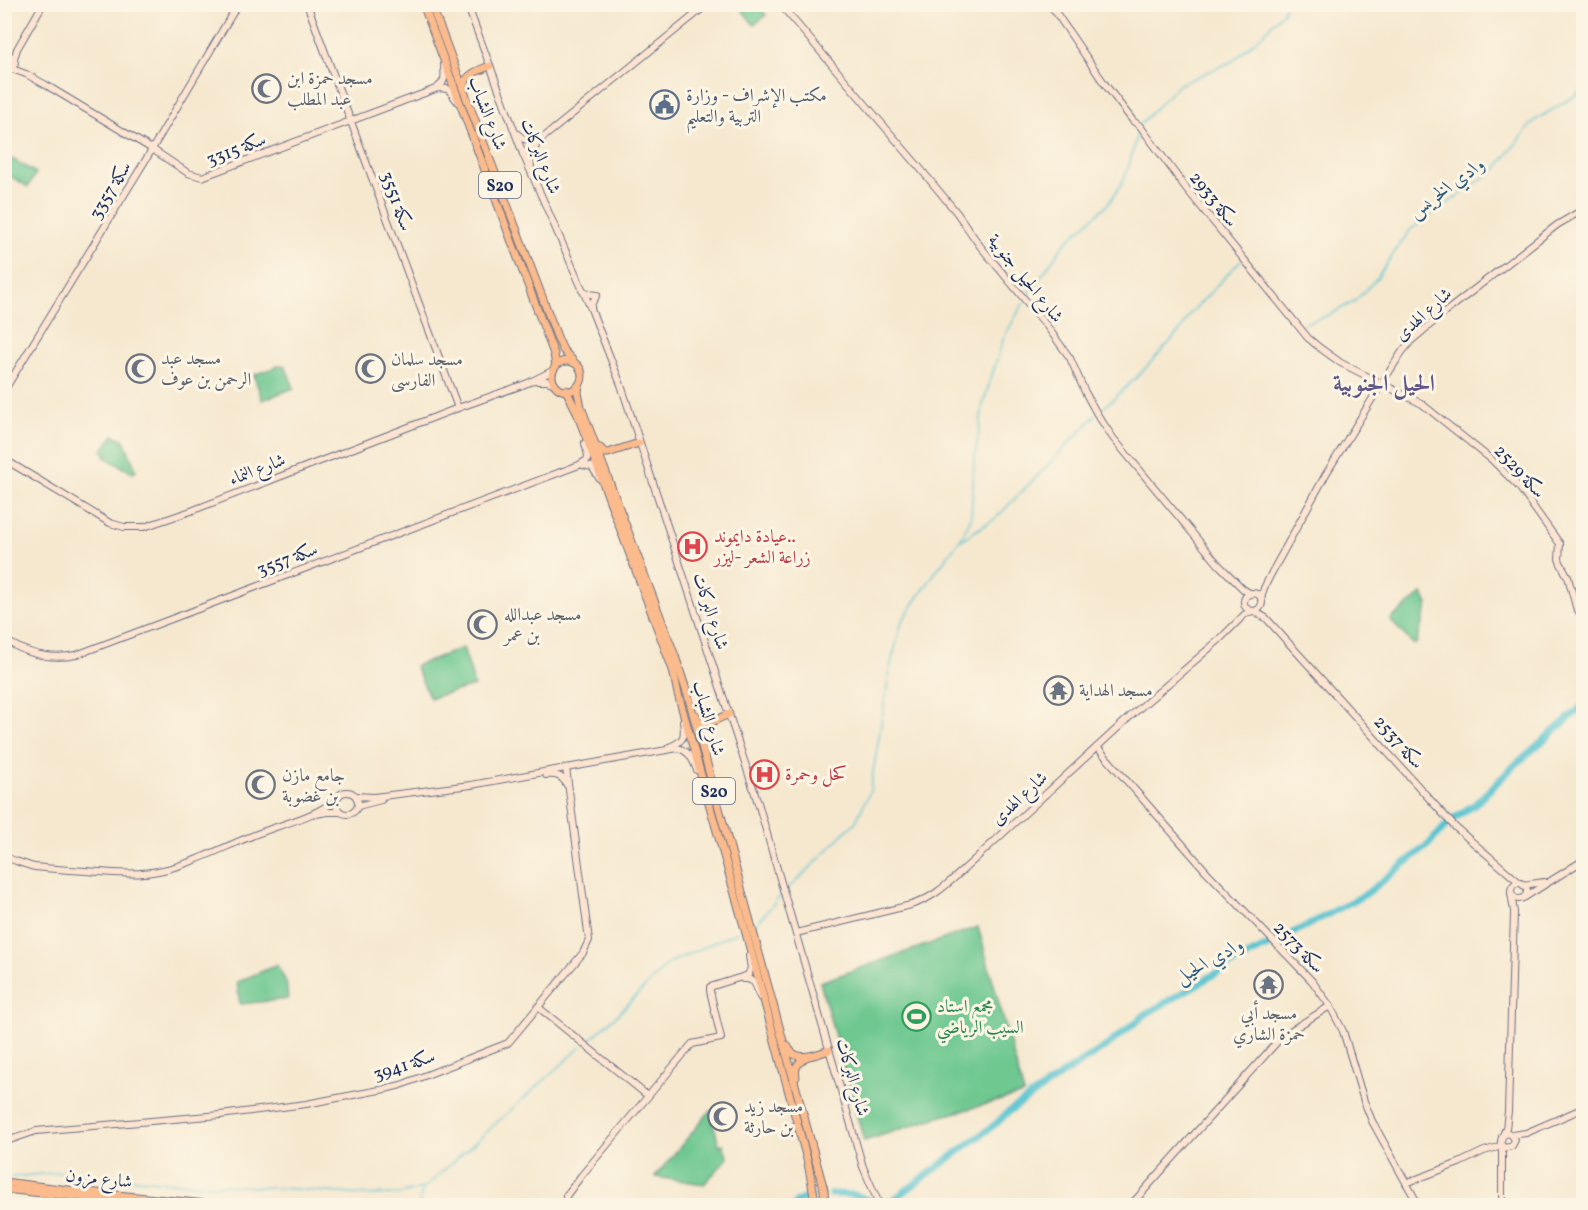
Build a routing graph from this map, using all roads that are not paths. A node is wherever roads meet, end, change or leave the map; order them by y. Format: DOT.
graph roads {
  1 [pos="43,4"];
  2 [pos="238,4"];
  3 [pos="307,4"];
  4 [pos="423,4"];
  5 [pos="431,4"];
  6 [pos="467,4"];
  7 [pos="708,4"];
  8 [pos="780,4"];
  9 [pos="1050,4"];
  10 [pos="443,59"];
  11 [pos="8,63"];
  12 [pos="490,66"];
  13 [pos="457,72"];
  14 [pos="470,75"];
  15 [pos="438,88"];
  16 [pos="463,88"];
  17 [pos="460,105"];
  18 [pos="351,120"];
  19 [pos="514,131"];
  20 [pos="540,141"];
  21 [pos="152,149"];
  22 [pos="523,154"];
  23 [pos="531,174"];
  24 [pos="1584,209"];
  25 [pos="582,290"];
  26 [pos="591,309"];
  27 [pos="574,362"];
  28 [pos="555,368"];
  29 [pos="528,383"];
  30 [pos="1382,383"];
  31 [pos="555,384"];
  32 [pos="579,385"];
  33 [pos="566,390"];
  34 [pos="4,391"];
  35 [pos="458,408"];
  36 [pos="583,420"];
  37 [pos="639,443"];
  38 [pos="618,450"];
  39 [pos="4,459"];
  40 [pos="579,465"];
  41 [pos="615,494"];
  42 [pos="611,505"];
  43 [pos="1271,574"];
  44 [pos="1233,580"];
  45 [pos="1252,594"];
  46 [pos="1261,602"];
  47 [pos="1244,603"];
  48 [pos="1253,611"];
  49 [pos="1584,620"];
  50 [pos="1231,627"];
  51 [pos="1277,631"];
  52 [pos="4,639"];
  53 [pos="678,694"];
  54 [pos="688,699"];
  55 [pos="729,714"];
  56 [pos="713,721"];
  57 [pos="1097,747"];
  58 [pos="654,752"];
  59 [pos="704,756"];
  60 [pos="566,768"];
  61 [pos="522,776"];
  62 [pos="568,790"];
  63 [pos="408,794"];
  64 [pos="356,796"];
  65 [pos="337,798"];
  66 [pos="708,800"];
  67 [pos="358,806"];
  68 [pos="340,812"];
  69 [pos="304,817"];
  70 [pos="4,857"];
  71 [pos="1584,860"];
  72 [pos="1502,869"];
  73 [pos="1553,880"];
  74 [pos="1521,884"];
  75 [pos="1511,892"];
  76 [pos="1524,898"];
  77 [pos="744,926"];
  78 [pos="1514,931"];
  79 [pos="796,933"];
  80 [pos="761,962"];
  81 [pos="737,979"];
  82 [pos="538,1006"];
  83 [pos="1330,1006"];
  84 [pos="770,1022"];
  85 [pos="829,1050"];
  86 [pos="806,1057"];
  87 [pos="648,1096"];
  88 [pos="1584,1108"];
  89 [pos="1508,1112"];
  90 [pos="1526,1132"];
  91 [pos="1512,1135"];
  92 [pos="1501,1137"];
  93 [pos="4,1142"];
  94 [pos="811,1144"];
  95 [pos="1502,1146"];
  96 [pos="1512,1146"];
  97 [pos="1484,1151"];
  98 [pos="1502,1162"];
  99 [pos="4,1182"];
  100 [pos="1406,1183"];
  101 [pos="4,1189"];
  102 [pos="110,1200"];
  103 [pos="126,1206"];
  104 [pos="167,1206"];
  105 [pos="226,1206"];
  106 [pos="565,1206"];
  107 [pos="814,1206"];
  108 [pos="827,1206"];
  109 [pos="880,1206"];
  110 [pos="1130,1206"];
  111 [pos="1419,1206"];
  112 [pos="1502,1206"];
  1 -- 11 [label="street"];
  2 -- 21 [label="street, سكة 3357"];
  3 -- 18 [label="street, سكة 3551"];
  4 -- 10 [label="main road, شارع الشباب / S20"];
  5 -- 13 [label="main road, شارع الشباب / S20"];
  6 -- 12 [label="street, شارع البركات"];
  7 -- 20 [label="street"];
  8 -- 44 [label="street, شارع الحيل جنوبية"];
  9 -- 30 [label="street, سكة 2933"];
  10 -- 15 [label="street"];
  10 -- 17 [label="main road, شارع الشباب / S20"];
  11 -- 21 [label="street, سكة 3315"];
  12 -- 14 [label="main road"];
  12 -- 19 [label="street, شارع البركات"];
  13 -- 14 [label="main road"];
  13 -- 16 [label="main road, شارع الشباب / S20"];
  14 -- 16 [label="main road"];
  15 -- 17 [label="street"];
  15 -- 18 [label="street, سكة 3315"];
  16 -- 27 [label="main road, شارع الشباب / S20"];
  17 -- 28 [label="main road, شارع الشباب / S20"];
  18 -- 21 [label="street, سكة 3315"];
  18 -- 35 [label="street, سكة 3551"];
  19 -- 20 [label="street"];
  19 -- 22 [label="street, شارع البركات"];
  20 -- 22 [label="street"];
  20 -- 23 [label="street"];
  21 -- 34 [label="street, سكة 3357"];
  22 -- 23 [label="street, شارع البركات"];
  23 -- 25 [label="street, شارع البركات"];
  24 -- 30 [label="street, شارع الهدى"];
  25 -- 26 [label="street, شارع البركات"];
  25 -- 26 [label="street"];
  26 -- 37 [label="street, شارع البركات"];
  27 -- 28 [label="main road"];
  27 -- 32 [label="main road, S20"];
  28 -- 29 [label="street, شارع النماء"];
  28 -- 31 [label="main road, S20"];
  29 -- 31 [label="street, شارع النماء"];
  29 -- 35 [label="street, شارع النماء"];
  30 -- 43 [label="street, شارع الهدى"];
  30 -- 49 [label="street, سكة 2529"];
  31 -- 33 [label="main road"];
  32 -- 33 [label="main road"];
  32 -- 36 [label="main road, شارع الشباب / S20"];
  33 -- 36 [label="main road, شارع الشباب / S20"];
  35 -- 39 [label="street, شارع النماء"];
  36 -- 38 [label="main road"];
  36 -- 40 [label="street"];
  36 -- 41 [label="main road, شارع الشباب / S20"];
  36 -- 42 [label="main road, شارع الشباب / S20"];
  37 -- 38 [label="main road"];
  37 -- 55 [label="street, شارع البركات"];
  38 -- 41 [label="main road"];
  40 -- 42 [label="street"];
  40 -- 52 [label="street, سكة 3557"];
  41 -- 54 [label="main road, شارع الشباب / S20"];
  42 -- 53 [label="main road, شارع الشباب / S20"];
  43 -- 45 [label="street, شارع الهدى"];
  43 -- 46 [label="street, شارع الهدى"];
  44 -- 45 [label="street"];
  44 -- 47 [label="street"];
  45 -- 46 [label="street"];
  45 -- 47 [label="street"];
  46 -- 48 [label="street"];
  46 -- 51 [label="street, سكة 2537"];
  47 -- 48 [label="street"];
  47 -- 50 [label="street, شارع الهدى"];
  48 -- 50 [label="street, شارع الهدى"];
  48 -- 51 [label="street, سكة 2537"];
  50 -- 57 [label="street, شارع الهدى"];
  51 -- 72 [label="street, سكة 2537"];
  53 -- 58 [label="street"];
  53 -- 66 [label="main road, شارع الشباب / S20"];
  54 -- 56 [label="main road"];
  54 -- 59 [label="main road, شارع الشباب / S20"];
  55 -- 56 [label="main road"];
  55 -- 79 [label="street, شارع البركات"];
  56 -- 59 [label="main road"];
  57 -- 79 [label="street, شارع الهدى"];
  57 -- 83 [label="street, سكة 2573"];
  58 -- 60 [label="street"];
  58 -- 66 [label="street"];
  59 -- 80 [label="main road, شارع الشباب / S20"];
  60 -- 61 [label="street"];
  60 -- 62 [label="street, سكة 3941"];
  61 -- 62 [label="street"];
  61 -- 63 [label="street"];
  62 -- 82 [label="street, سكة 3941"];
  63 -- 64 [label="street"];
  63 -- 67 [label="street"];
  64 -- 65 [label="street"];
  64 -- 67 [label="street"];
  65 -- 68 [label="street"];
  65 -- 69 [label="street"];
  66 -- 77 [label="main road, شارع الشباب / S20"];
  67 -- 68 [label="street"];
  68 -- 69 [label="street"];
  69 -- 70 [label="street"];
  71 -- 73 [label="street"];
  72 -- 74 [label="street, سكة 2537"];
  72 -- 75 [label="street"];
  73 -- 74 [label="street"];
  73 -- 76 [label="street"];
  74 -- 75 [label="street"];
  74 -- 76 [label="street"];
  75 -- 76 [label="street"];
  75 -- 78 [label="street"];
  76 -- 78 [label="street"];
  77 -- 81 [label="street"];
  77 -- 84 [label="main road, شارع الشباب / S20"];
  78 -- 89 [label="street"];
  79 -- 85 [label="street, شارع البركات"];
  80 -- 86 [label="main road"];
  80 -- 94 [label="main road, شارع الشباب / S20"];
  81 -- 84 [label="street"];
  81 -- 87 [label="street"];
  82 -- 87 [label="street"];
  82 -- 93 [label="street, سكة 3941"];
  83 -- 100 [label="street, سكة 2573"];
  83 -- 110 [label="street"];
  84 -- 107 [label="main road, شارع الشباب / S20"];
  85 -- 86 [label="main road"];
  85 -- 109 [label="street, شارع البركات"];
  86 -- 94 [label="main road"];
  87 -- 106 [label="street"];
  88 -- 90 [label="street"];
  89 -- 91 [label="street"];
  89 -- 92 [label="street"];
  90 -- 91 [label="street"];
  90 -- 96 [label="street"];
  91 -- 92 [label="street"];
  91 -- 96 [label="street"];
  92 -- 95 [label="street"];
  92 -- 97 [label="street"];
  94 -- 108 [label="main road, شارع الشباب / S20"];
  95 -- 96 [label="street"];
  95 -- 97 [label="street"];
  95 -- 98 [label="street"];
  96 -- 98 [label="street"];
  97 -- 100 [label="street"];
  98 -- 112 [label="street"];
  99 -- 105 [label="main road, شارع مزون"];
  100 -- 111 [label="street, سكة 2573"];
  101 -- 102 [label="main road, شارع مزون"];
  102 -- 103 [label="street"];
  102 -- 104 [label="main road, شارع مزون"];
}
